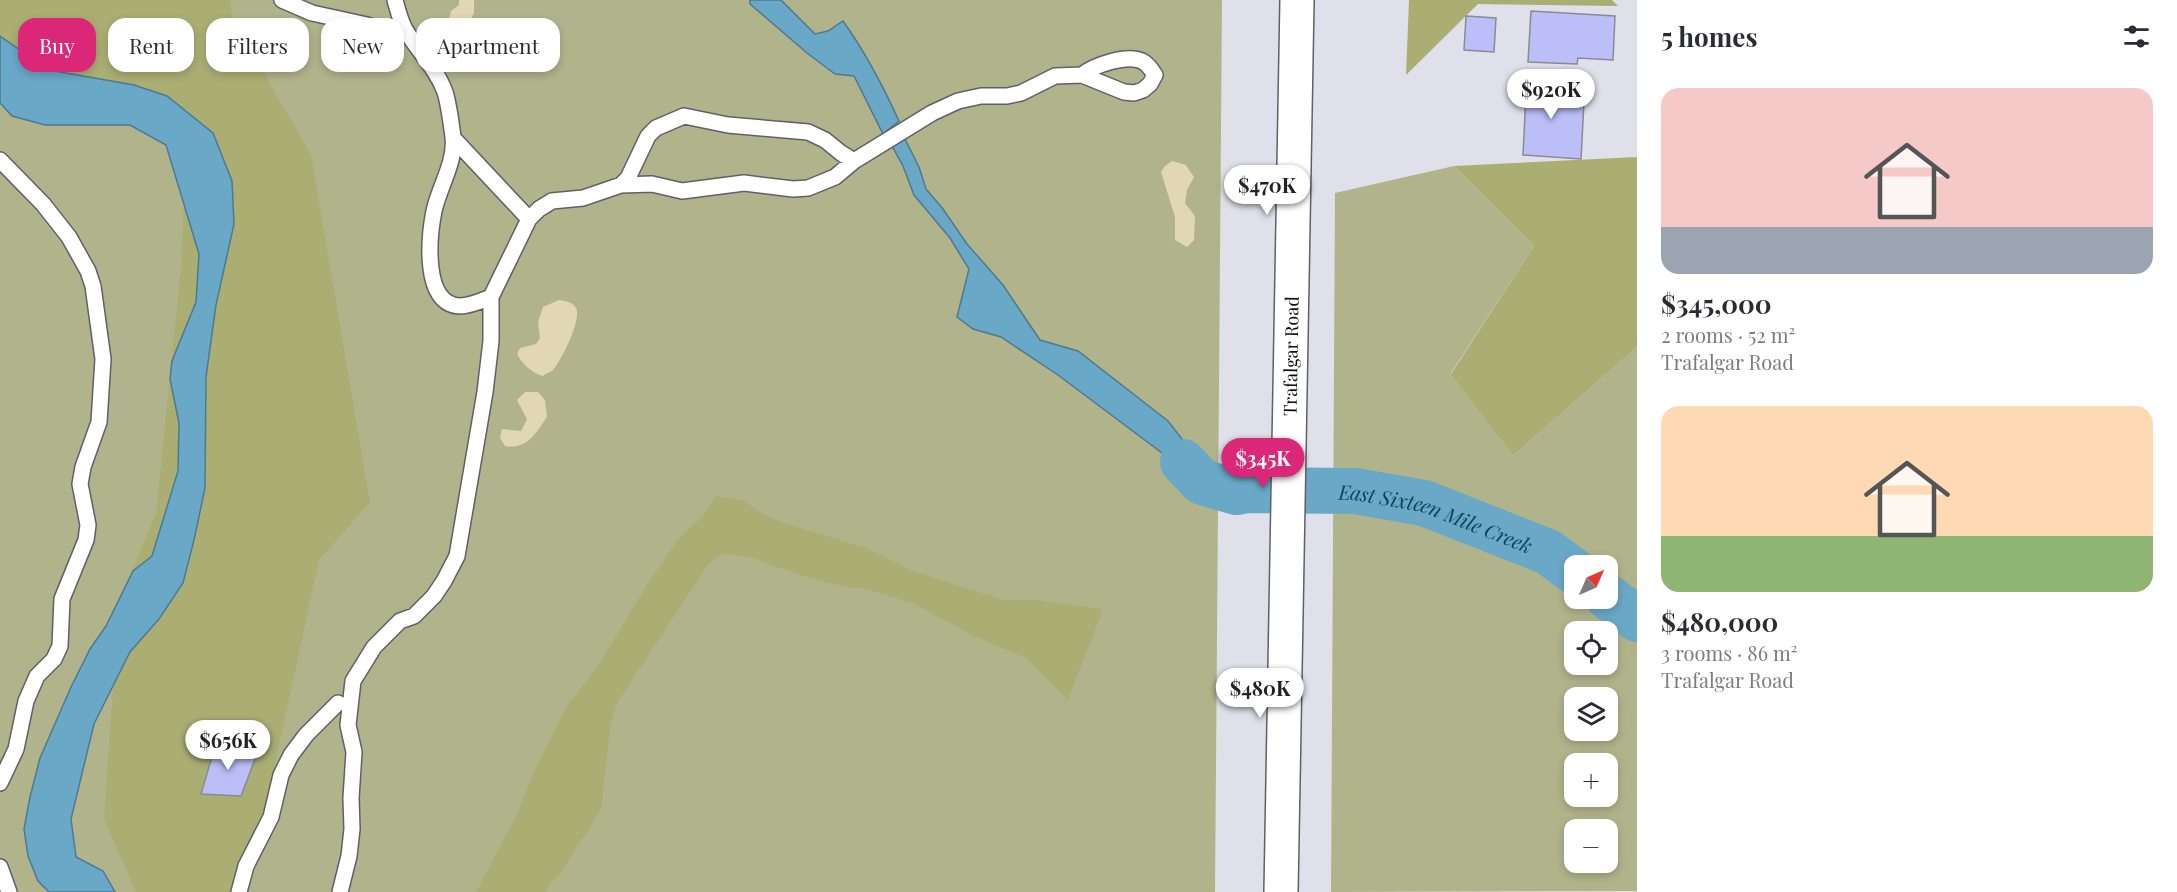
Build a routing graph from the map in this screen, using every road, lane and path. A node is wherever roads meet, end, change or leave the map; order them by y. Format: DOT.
graph roads {
  1 [pos="282,0"];
  2 [pos="395,0"];
  3 [pos="1297,0"];
  4 [pos="407,33"];
  5 [pos="1082,75"];
  6 [pos="454,139"];
  7 [pos="858,159"];
  8 [pos="0,160"];
  9 [pos="621,185"];
  10 [pos="530,219"];
  11 [pos="491,297"];
  12 [pos="338,703"];
  13 [pos="0,783"];
  14 [pos="0,867"];
  15 [pos="9,892"];
  16 [pos="239,892"];
  17 [pos="340,892"];
  18 [pos="1281,892"];
  1 -- 4 [label="lane"];
  2 -- 4 [label="lane"];
  3 -- 18 [label="main road, Trafalgar Road"];
  4 -- 6 [label="lane"];
  5 -- 7 [label="lane"];
  6 -- 10 [label="lane"];
  6 -- 11 [label="lane"];
  7 -- 9 [label="lane"];
  7 -- 9 [label="lane"];
  8 -- 13 [label="lane"];
  9 -- 10 [label="lane"];
  10 -- 11 [label="lane"];
  11 -- 17 [label="lane"];
  12 -- 16 [label="lane"];
  14 -- 15 [label="lane"];
}
